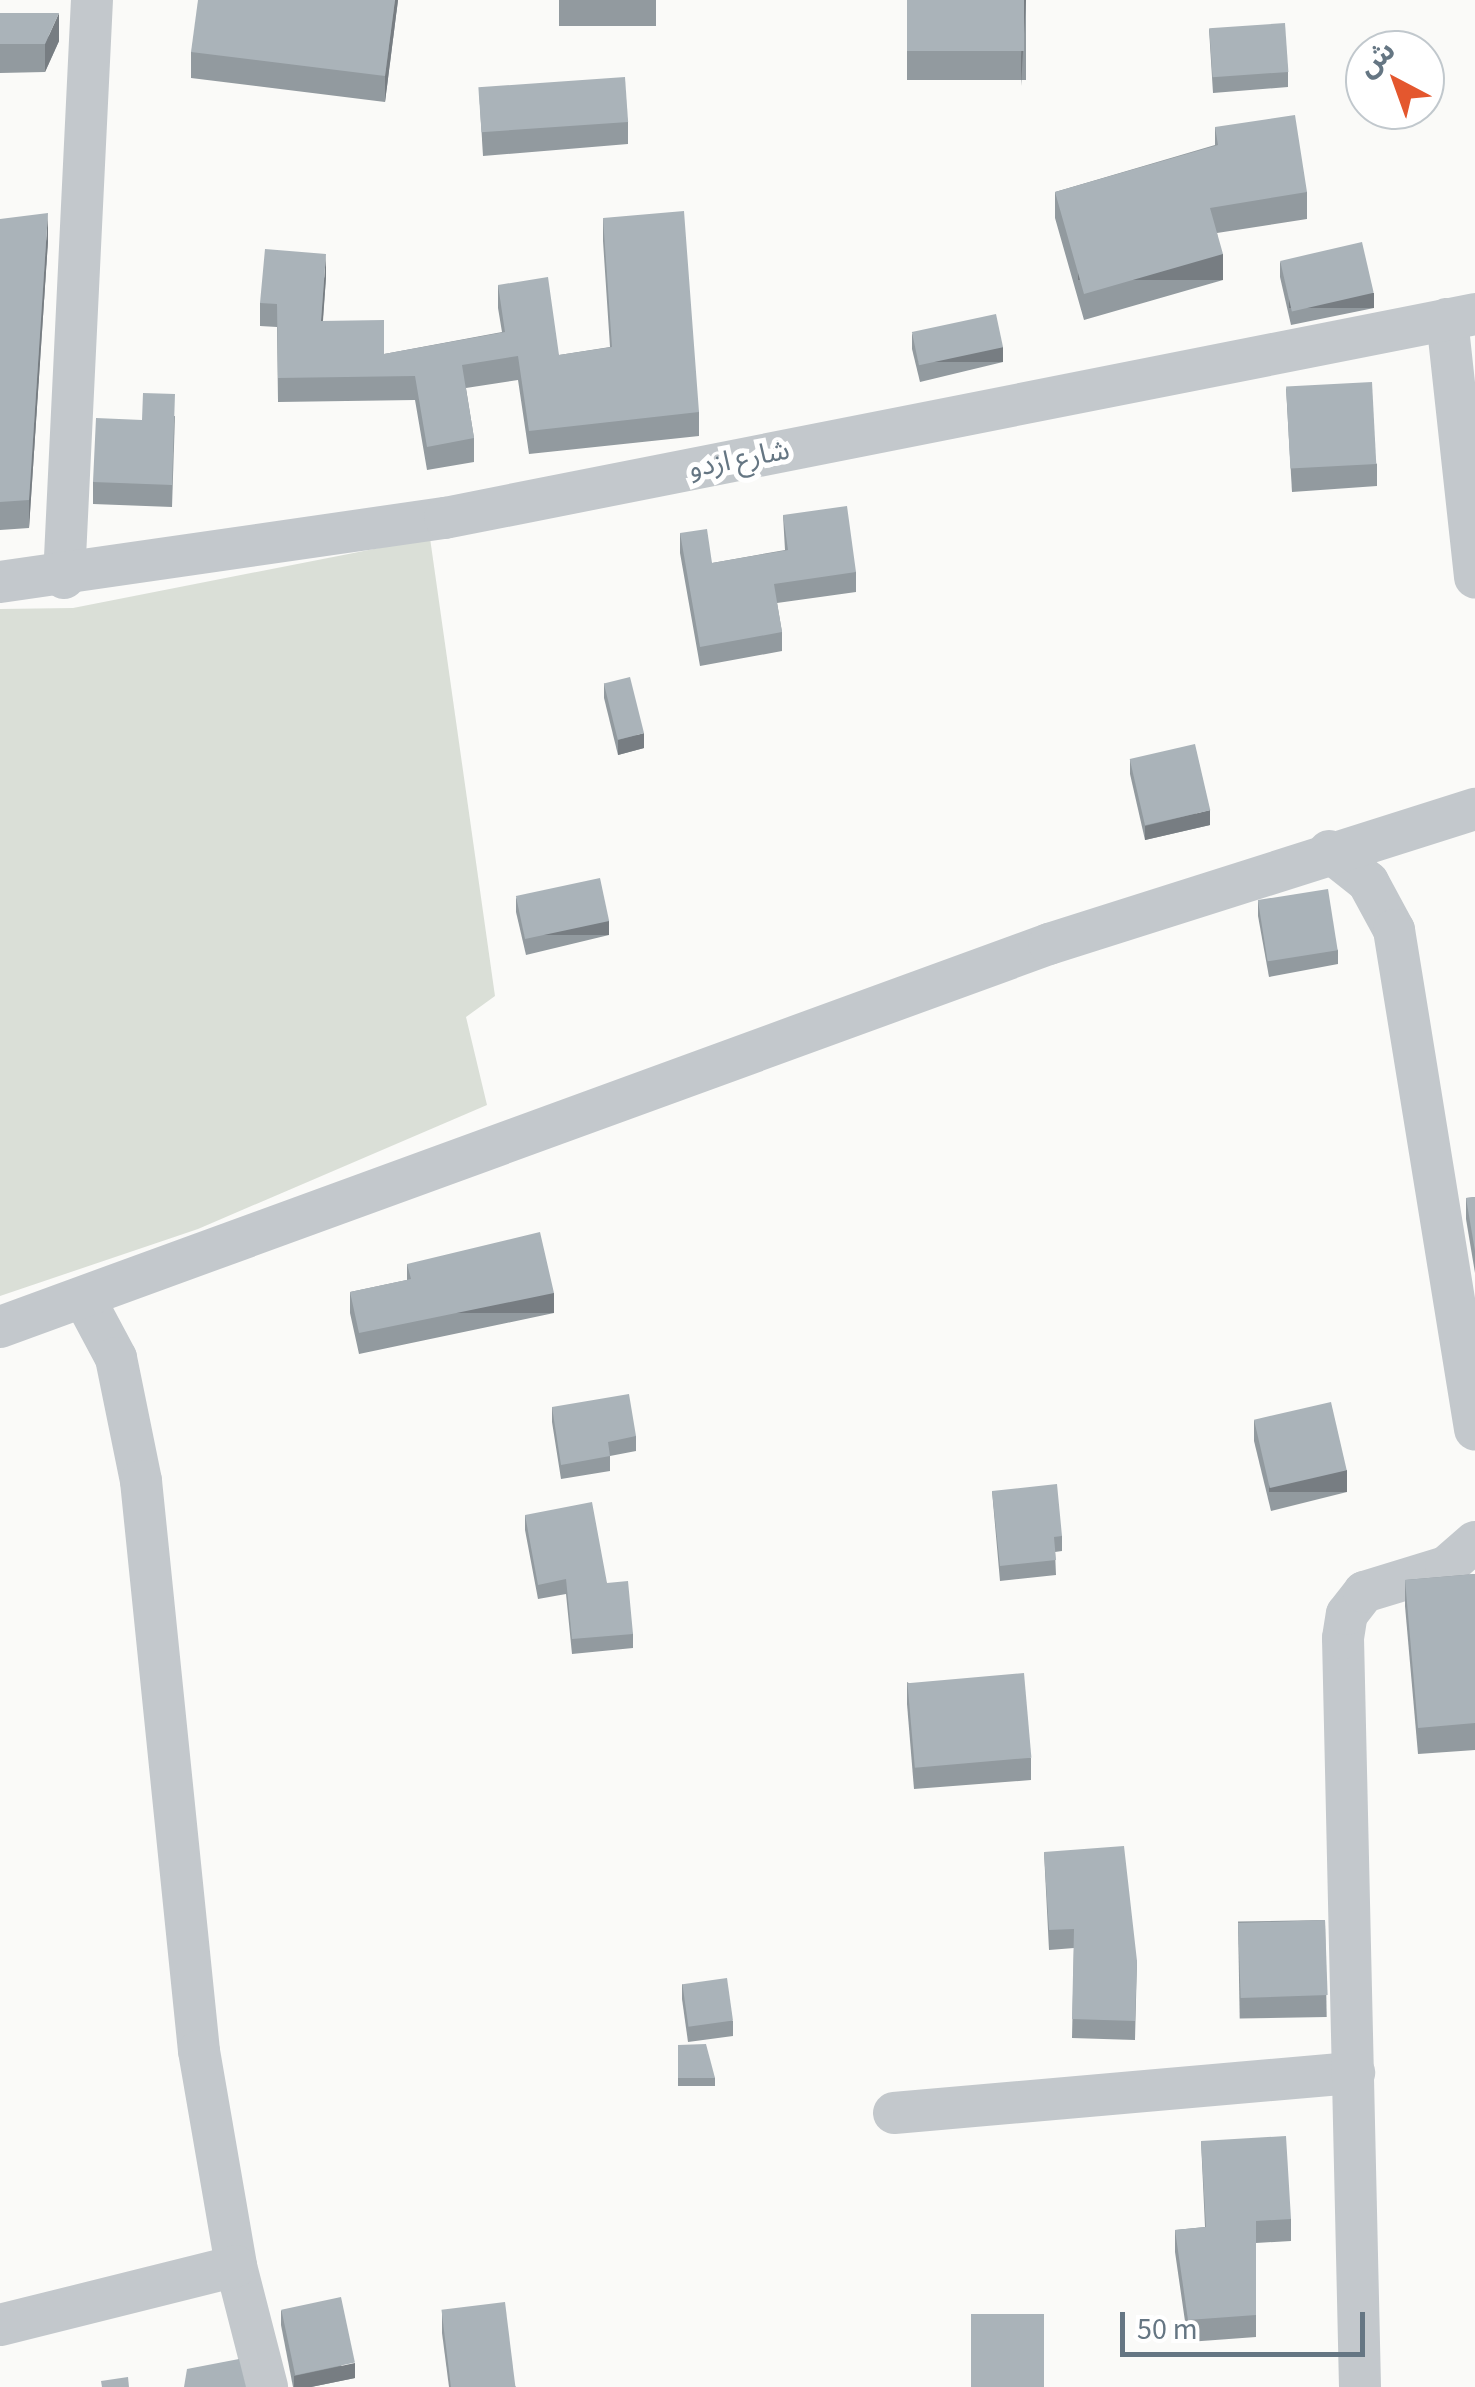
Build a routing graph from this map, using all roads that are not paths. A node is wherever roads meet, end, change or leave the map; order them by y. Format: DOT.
graph roads {
  1 [pos="92,0"];
  2 [pos="1461,317"];
  3 [pos="1475,577"];
  4 [pos="64,578"];
  5 [pos="0,582"];
  6 [pos="1475,809"];
  7 [pos="1329,851"];
  8 [pos="84,1298"];
  9 [pos="0,1326"];
  10 [pos="1475,1429"];
  11 [pos="1475,1542"];
  12 [pos="1354,2072"];
  13 [pos="894,2113"];
  14 [pos="236,2266"];
  15 [pos="0,2326"];
  16 [pos="267,2387"];
  17 [pos="1360,2387"];
  1 -- 4 [label="street"];
  2 -- 3 [label="street"];
  2 -- 4 [label="street, شارع ازدو"];
  4 -- 5 [label="street, شارع ازدو"];
  6 -- 7 [label="street"];
  7 -- 8 [label="street"];
  7 -- 10 [label="street"];
  8 -- 9 [label="street"];
  8 -- 14 [label="street"];
  11 -- 12 [label="street"];
  12 -- 13 [label="street"];
  12 -- 17 [label="street"];
  14 -- 15 [label="street"];
  14 -- 16 [label="street"];
}
